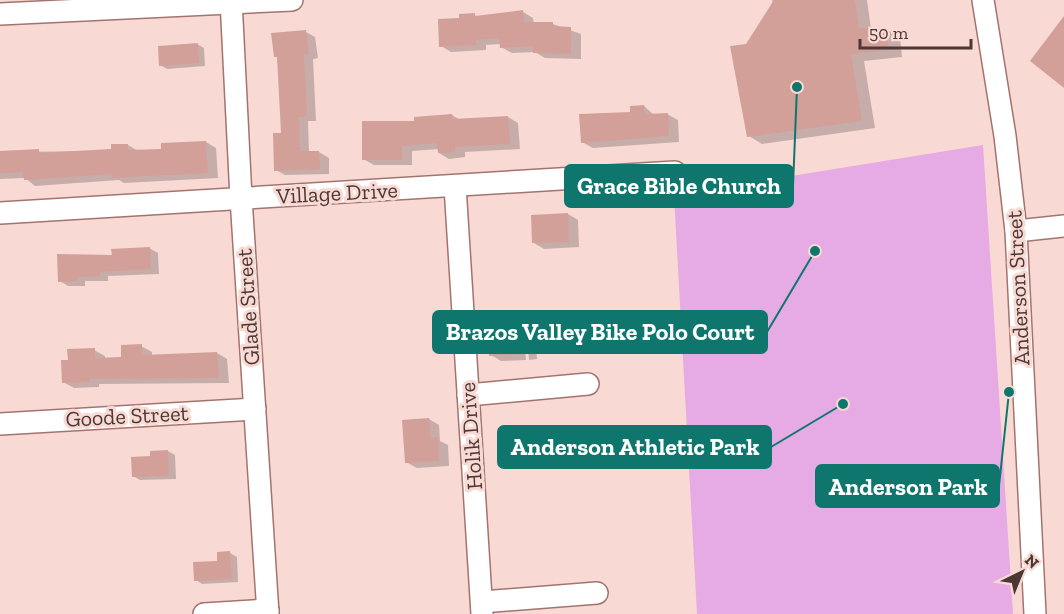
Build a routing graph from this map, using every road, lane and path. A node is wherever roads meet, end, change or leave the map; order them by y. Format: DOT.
graph roads {
  1 [pos="292,0"];
  2 [pos="983,0"];
  3 [pos="231,2"];
  4 [pos="30,6"];
  5 [pos="0,14"];
  6 [pos="675,172"];
  7 [pos="455,186"];
  8 [pos="241,198"];
  9 [pos="0,213"];
  10 [pos="1064,226"];
  11 [pos="1016,231"];
  12 [pos="588,384"];
  13 [pos="468,395"];
  14 [pos="255,409"];
  15 [pos="0,424"];
  16 [pos="597,593"];
  17 [pos="482,608"];
  18 [pos="268,612"];
  19 [pos="204,614"];
  20 [pos="1035,614"];
  1 -- 3 [label="street"];
  2 -- 11 [label="street, Anderson Street"];
  3 -- 4 [label="street"];
  3 -- 8 [label="street, Glade Street"];
  4 -- 5 [label="street"];
  6 -- 7 [label="street, Village Drive"];
  7 -- 8 [label="street, Village Drive"];
  7 -- 13 [label="street, Holik Drive"];
  8 -- 9 [label="street, Village Drive"];
  8 -- 14 [label="street, Glade Street"];
  10 -- 11 [label="street"];
  11 -- 20 [label="street, Anderson Street"];
  12 -- 13 [label="street"];
  13 -- 17 [label="street, Holik Drive"];
  14 -- 15 [label="street, Goode Street"];
  14 -- 18 [label="street, Glade Street"];
  16 -- 17 [label="street"];
  18 -- 19 [label="street"];
}
